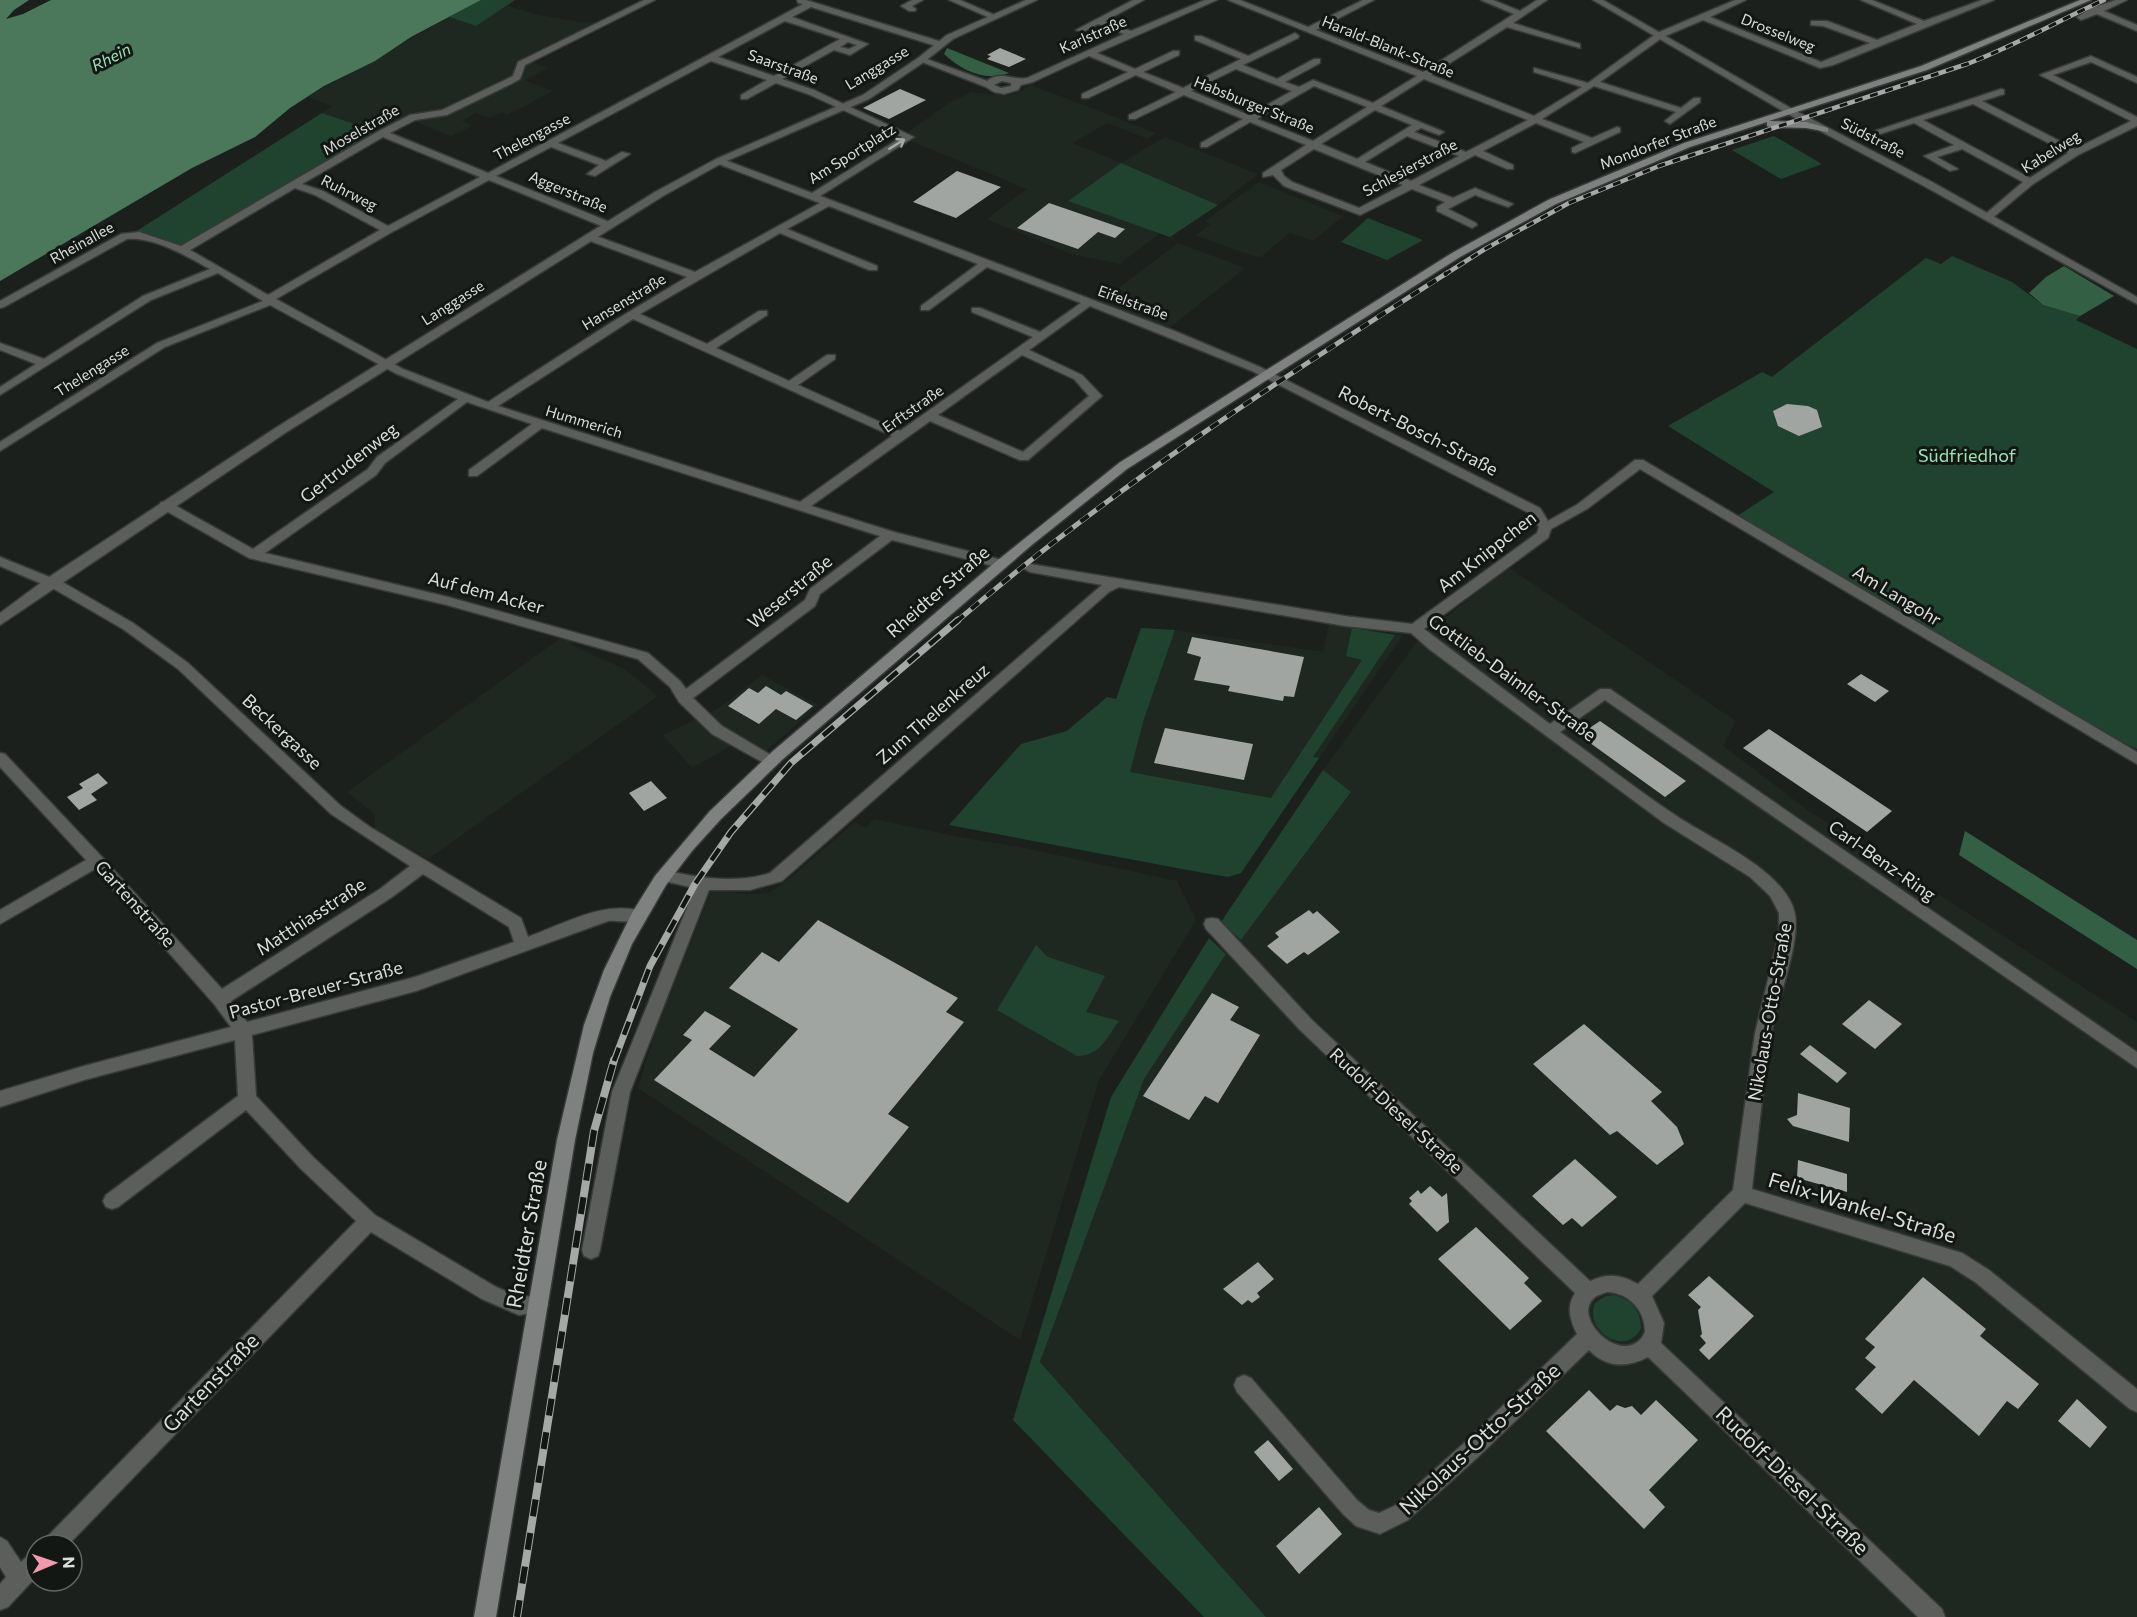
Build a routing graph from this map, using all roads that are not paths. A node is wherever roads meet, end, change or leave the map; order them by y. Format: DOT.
graph roads {
  1 [pos="651,0"];
  2 [pos="798,0"];
  3 [pos="919,0"];
  4 [pos="953,0"];
  5 [pos="1033,0"];
  6 [pos="1137,0"];
  7 [pos="1213,0"];
  8 [pos="1232,0"];
  9 [pos="1370,0"];
  10 [pos="1485,0"];
  11 [pos="1543,0"];
  12 [pos="1597,0"];
  13 [pos="1742,0"];
  14 [pos="1865,0"];
  15 [pos="1990,0"];
  16 [pos="2087,0"];
  17 [pos="2123,0"];
  18 [pos="810,4"];
  19 [pos="912,9"];
  20 [pos="2095,10"];
  21 [pos="1521,14"];
  22 [pos="993,16"];
  23 [pos="2081,16"];
  24 [pos="1703,17"];
  25 [pos="786,18"];
  26 [pos="1097,21"];
  27 [pos="1814,22"];
  28 [pos="1507,24"];
  29 [pos="1924,24"];
  30 [pos="2137,28"];
  31 [pos="1080,30"];
  32 [pos="1309,30"];
  33 [pos="1131,34"];
  34 [pos="1660,35"];
  35 [pos="1296,36"];
  36 [pos="1198,38"];
  37 [pos="847,39"];
  38 [pos="1877,43"];
  39 [pos="939,44"];
  40 [pos="1577,46"];
  41 [pos="832,47"];
  42 [pos="1089,53"];
  43 [pos="1176,53"];
  44 [pos="712,58"];
  45 [pos="1248,59"];
  46 [pos="921,60"];
  47 [pos="1317,61"];
  48 [pos="1236,66"];
  49 [pos="1537,70"];
  50 [pos="1135,73"];
  51 [pos="1291,75"];
  52 [pos="1424,76"];
  53 [pos="777,79"];
  54 [pos="2137,80"];
  55 [pos="1278,82"];
  56 [pos="1313,83"];
  57 [pos="1591,85"];
  58 [pos="1299,91"];
  59 [pos="2001,92"];
  60 [pos="1182,93"];
  61 [pos="1085,96"];
  62 [pos="744,97"];
  63 [pos="1697,100"];
  64 [pos="1974,101"];
  65 [pos="842,107"];
  66 [pos="1375,107"];
  67 [pos="1682,111"];
  68 [pos="1791,112"];
  69 [pos="1132,117"];
  70 [pos="1247,120"];
  71 [pos="1534,120"];
  72 [pos="1915,120"];
  73 [pos="1670,121"];
  74 [pos="2137,122"];
  75 [pos="1419,125"];
  76 [pos="1749,125"];
  77 [pos="1617,130"];
  78 [pos="1826,130"];
  79 [pos="1880,131"];
  80 [pos="382,133"];
  81 [pos="1407,133"];
  82 [pos="1426,140"];
  83 [pos="1593,142"];
  84 [pos="553,144"];
  85 [pos="1204,145"];
  86 [pos="1313,145"];
  87 [pos="1961,146"];
  88 [pos="1575,150"];
  89 [pos="1470,153"];
  90 [pos="2075,153"];
  91 [pos="625,154"];
  92 [pos="719,161"];
  93 [pos="1357,164"];
  94 [pos="607,165"];
  95 [pos="1510,167"];
  96 [pos="1275,168"];
  97 [pos="1953,169"];
  98 [pos="592,174"];
  99 [pos="1266,175"];
  100 [pos="490,176"];
  101 [pos="2030,182"];
  102 [pos="1409,184"];
  103 [pos="295,185"];
  104 [pos="812,197"];
  105 [pos="1453,202"];
  106 [pos="828,203"];
  107 [pos="1508,204"];
  108 [pos="1987,217"];
  109 [pos="608,225"];
  110 [pos="1472,225"];
  111 [pos="779,229"];
  112 [pos="388,230"];
  113 [pos="589,237"];
  114 [pos="182,250"];
  115 [pos="986,263"];
  116 [pos="219,268"];
  117 [pos="873,268"];
  118 [pos="695,276"];
  119 [pos="269,300"];
  120 [pos="2137,301"];
  121 [pos="1088,303"];
  122 [pos="0,305"];
  123 [pos="925,308"];
  124 [pos="976,310"];
  125 [pos="763,313"];
  126 [pos="633,315"];
  127 [pos="1042,337"];
  128 [pos="0,346"];
  129 [pos="707,349"];
  130 [pos="1021,351"];
  131 [pos="831,357"];
  132 [pos="44,363"];
  133 [pos="387,363"];
  134 [pos="1267,374"];
  135 [pos="789,386"];
  136 [pos="0,392"];
  137 [pos="466,398"];
  138 [pos="489,407"];
  139 [pos="929,416"];
  140 [pos="540,424"];
  141 [pos="901,436"];
  142 [pos="0,447"];
  143 [pos="1639,463"];
  144 [pos="473,473"];
  145 [pos="165,506"];
  146 [pos="801,507"];
  147 [pos="1545,527"];
  148 [pos="890,535"];
  149 [pos="254,555"];
  150 [pos="0,561"];
  151 [pos="1001,564"];
  152 [pos="1030,568"];
  153 [pos="51,582"];
  154 [pos="1118,583"];
  155 [pos="0,620"];
  156 [pos="1415,629"];
  157 [pos="684,698"];
  158 [pos="1551,731"];
  159 [pos="0,758"];
  160 [pos="2137,759"];
  161 [pos="771,762"];
  162 [pos="97,861"];
  163 [pos="422,866"];
  164 [pos="664,876"];
  165 [pos="704,884"];
  166 [pos="1783,902"];
  167 [pos="638,916"];
  168 [pos="0,918"];
  169 [pos="1212,924"];
  170 [pos="524,946"];
  171 [pos="220,999"];
  172 [pos="243,1030"];
  173 [pos="2137,1061"];
  174 [pos="0,1099"];
  175 [pos="247,1100"];
  176 [pos="1742,1194"];
  177 [pos="112,1201"];
  178 [pos="369,1221"];
  179 [pos="591,1250"];
  180 [pos="1587,1291"];
  181 [pos="1640,1295"];
  182 [pos="538,1305"];
  183 [pos="1588,1337"];
  184 [pos="1649,1345"];
  185 [pos="1244,1385"];
  186 [pos="2137,1402"];
  187 [pos="65,1533"];
  188 [pos="0,1548"];
  189 [pos="24,1575"];
  190 [pos="20,1579"];
  191 [pos="0,1599"];
  192 [pos="484,1617"];
  193 [pos="1934,1617"];
  1 -- 80 [label="street, Moselstraße"];
  2 -- 18 [label="street"];
  3 -- 19 [label="street"];
  4 -- 22 [label="street"];
  5 -- 22 [label="street, Langgasse"];
  6 -- 26 [label="street"];
  7 -- 33 [label="street, Karlstraße"];
  8 -- 32 [label="street, Harald-Blank-Straße"];
  9 -- 32 [label="street"];
  10 -- 21 [label="street"];
  11 -- 21 [label="street"];
  12 -- 34 [label="street, Südstraße"];
  13 -- 24 [label="street, Schlesierstraße"];
  14 -- 29 [label="street"];
  15 -- 29 [label="street, Drosselweg"];
  16 -- 68 [label="main road, Mondorfer Straße"];
  17 -- 20 [label="street"];
  18 -- 25 [label="street, Thelengasse"];
  18 -- 39 [label="street"];
  20 -- 23 [label="street"];
  20 -- 30 [label="street"];
  21 -- 28 [label="street"];
  22 -- 39 [label="street, Langgasse"];
  24 -- 34 [label="street, Schlesierstraße"];
  24 -- 38 [label="street, Drosselweg"];
  25 -- 37 [label="street"];
  25 -- 44 [label="street, Thelengasse"];
  26 -- 31 [label="street"];
  26 -- 33 [label="street"];
  27 -- 38 [label="street, Drosselweg"];
  28 -- 40 [label="street"];
  28 -- 52 [label="street"];
  29 -- 38 [label="street, Drosselweg"];
  32 -- 52 [label="street, Harald-Blank-Straße"];
  33 -- 42 [label="street, Karlstraße"];
  34 -- 57 [label="street, Schlesierstraße"];
  34 -- 68 [label="street, Südstraße"];
  35 -- 45 [label="street"];
  36 -- 45 [label="street"];
  37 -- 41 [label="street"];
  37 -- 41 [label="street"];
  39 -- 46 [label="street, Langgasse"];
  41 -- 53 [label="street"];
  42 -- 46 [label="street, Karlstraße"];
  42 -- 50 [label="street, Habsburger Straße"];
  43 -- 50 [label="street"];
  44 -- 53 [label="street, Saarstraße"];
  44 -- 84 [label="street, Thelengasse"];
  45 -- 48 [label="street"];
  46 -- 65 [label="street, Langgasse"];
  47 -- 51 [label="street"];
  48 -- 55 [label="street"];
  48 -- 60 [label="street"];
  49 -- 57 [label="street"];
  50 -- 60 [label="street, Habsburger Straße"];
  50 -- 61 [label="street"];
  51 -- 55 [label="street"];
  51 -- 56 [label="street"];
  52 -- 66 [label="street"];
  52 -- 71 [label="street, Harald-Blank-Straße"];
  53 -- 62 [label="street"];
  53 -- 65 [label="street, Saarstraße"];
  54 -- 74 [label="street"];
  55 -- 58 [label="street"];
  56 -- 58 [label="street"];
  56 -- 66 [label="street"];
  57 -- 67 [label="street"];
  57 -- 71 [label="street, Schlesierstraße"];
  58 -- 70 [label="street"];
  59 -- 64 [label="street"];
  60 -- 69 [label="street"];
  60 -- 70 [label="street, Habsburger Straße"];
  63 -- 67 [label="street"];
  64 -- 72 [label="street"];
  64 -- 90 [label="street"];
  65 -- 92 [label="street, Langgasse"];
  104 -- 65 [label="street, Am Sportplatz, one-way"];
  66 -- 75 [label="street"];
  66 -- 86 [label="street"];
  67 -- 73 [label="street"];
  68 -- 76 [label="main road, Mondorfer Straße"];
  68 -- 78 [label="street, Südstraße"];
  70 -- 85 [label="street"];
  70 -- 86 [label="street, Habsburger Straße"];
  71 -- 83 [label="street"];
  71 -- 89 [label="street, Schlesierstraße"];
  72 -- 79 [label="street"];
  72 -- 87 [label="street"];
  74 -- 90 [label="street, Kabelweg"];
  75 -- 81 [label="street"];
  75 -- 82 [label="street"];
  76 -- 78 [label="main road"];
  76 -- 134 [label="main road, Mondorfer Straße"];
  77 -- 83 [label="street"];
  78 -- 108 [label="street, Südstraße"];
  80 -- 100 [label="street, Aggerstraße"];
  80 -- 103 [label="street, Moselstraße"];
  81 -- 82 [label="street"];
  81 -- 93 [label="street"];
  82 -- 89 [label="street"];
  83 -- 88 [label="street"];
  84 -- 94 [label="street"];
  84 -- 100 [label="street, Thelengasse"];
  86 -- 93 [label="street, Habsburger Straße"];
  86 -- 96 [label="street"];
  87 -- 97 [label="street"];
  87 -- 101 [label="street"];
  89 -- 95 [label="street, Schlesierstraße"];
  89 -- 102 [label="street, Schlesierstraße"];
  90 -- 101 [label="street, Kabelweg"];
  91 -- 94 [label="street"];
  92 -- 104 [label="street, Eifelstraße"];
  92 -- 109 [label="street, Langgasse"];
  93 -- 102 [label="street, Habsburger Straße"];
  94 -- 98 [label="street"];
  96 -- 99 [label="street"];
  96 -- 102 [label="street, Schlesierstraße"];
  100 -- 109 [label="street, Aggerstraße"];
  100 -- 112 [label="street, Thelengasse"];
  101 -- 108 [label="street, Kabelweg"];
  102 -- 105 [label="street, Habsburger Straße"];
  103 -- 112 [label="street, Ruhrweg"];
  103 -- 114 [label="street, Moselstraße"];
  104 -- 106 [label="street, Eifelstraße"];
  105 -- 107 [label="street"];
  105 -- 110 [label="street"];
  106 -- 111 [label="street, Hansenstraße"];
  106 -- 115 [label="street, Eifelstraße"];
  108 -- 120 [label="street, Südstraße"];
  109 -- 113 [label="street, Langgasse"];
  111 -- 117 [label="street"];
  111 -- 118 [label="street, Hansenstraße"];
  112 -- 119 [label="street, Thelengasse"];
  113 -- 118 [label="street"];
  113 -- 133 [label="street, Langgasse"];
  114 -- 116 [label="street, Hummerich"];
  114 -- 122 [label="street, Rheinallee"];
  115 -- 121 [label="street, Eifelstraße"];
  115 -- 123 [label="street"];
  116 -- 119 [label="street, Hummerich"];
  116 -- 132 [label="street"];
  118 -- 126 [label="street, Hansenstraße"];
  119 -- 133 [label="street, Hummerich"];
  119 -- 142 [label="street, Thelengasse"];
  121 -- 127 [label="street, Erftstraße"];
  121 -- 134 [label="street, Eifelstraße"];
  124 -- 127 [label="street"];
  125 -- 129 [label="street"];
  126 -- 129 [label="street"];
  126 -- 138 [label="street, Hansenstraße"];
  127 -- 130 [label="street, Erftstraße"];
  128 -- 132 [label="street"];
  129 -- 135 [label="street"];
  130 -- 139 [label="street, Erftstraße"];
  130 -- 139 [label="street"];
  131 -- 135 [label="street"];
  132 -- 136 [label="street"];
  133 -- 137 [label="street, Hummerich"];
  133 -- 145 [label="street, Langgasse"];
  134 -- 147 [label="street, Robert-Bosch-Straße"];
  134 -- 151 [label="main road, Rheidter Straße"];
  135 -- 141 [label="street"];
  137 -- 138 [label="street, Hummerich"];
  137 -- 149 [label="street, Gertrudenweg"];
  138 -- 140 [label="street, Hummerich"];
  139 -- 141 [label="street, Erftstraße"];
  140 -- 144 [label="street"];
  140 -- 146 [label="street, Hummerich"];
  141 -- 146 [label="street, Erftstraße"];
  143 -- 147 [label="street, Am Knippchen"];
  143 -- 160 [label="street, Am Langohr"];
  145 -- 149 [label="street, Auf dem Acker"];
  145 -- 153 [label="street, Langgasse"];
  146 -- 148 [label="street, Hummerich"];
  147 -- 156 [label="street, Am Knippchen"];
  148 -- 151 [label="street, Hummerich"];
  148 -- 157 [label="street, Weserstraße"];
  149 -- 157 [label="street, Auf dem Acker"];
  150 -- 153 [label="street, Beckergasse"];
  151 -- 161 [label="main road, Rheidter Straße"];
  152 -- 154 [label="street, Gottlieb-Daimler-Straße"];
  153 -- 155 [label="street, Langgasse"];
  153 -- 163 [label="street, Beckergasse"];
  154 -- 156 [label="street, Gottlieb-Daimler-Straße"];
  154 -- 165 [label="street, Zum Thelenkreuz"];
  156 -- 158 [label="street, Gottlieb-Daimler-Straße"];
  157 -- 161 [label="street, Auf dem Acker"];
  158 -- 166 [label="street, Gottlieb-Daimler-Straße"];
  158 -- 173 [label="street, Carl-Benz-Ring"];
  159 -- 162 [label="street, Gartenstraße"];
  161 -- 164 [label="main road, Rheidter Straße"];
  162 -- 168 [label="street"];
  162 -- 171 [label="street, Gartenstraße"];
  163 -- 170 [label="street, Beckergasse"];
  163 -- 171 [label="street, Matthiasstraße"];
  164 -- 165 [label="street"];
  164 -- 167 [label="main road, Rheidter Straße"];
  165 -- 179 [label="street"];
  166 -- 176 [label="street, Nikolaus-Otto-Straße"];
  167 -- 170 [label="street, Pastor-Breuer-Straße"];
  167 -- 182 [label="main road, Rheidter Straße"];
  169 -- 180 [label="street, Rudolf-Diesel-Straße"];
  170 -- 172 [label="street, Pastor-Breuer-Straße"];
  171 -- 172 [label="street, Gartenstraße"];
  172 -- 174 [label="street, Pastor-Breuer-Straße"];
  172 -- 175 [label="street"];
  175 -- 177 [label="street"];
  175 -- 178 [label="street"];
  176 -- 181 [label="street"];
  176 -- 186 [label="street, Felix-Wankel-Straße"];
  178 -- 182 [label="street"];
  178 -- 187 [label="street, Gartenstraße"];
  180 -- 181 [label="street"];
  180 -- 183 [label="street"];
  181 -- 184 [label="street"];
  182 -- 192 [label="main road, Rheidter Straße"];
  183 -- 184 [label="street"];
  183 -- 185 [label="street, Nikolaus-Otto-Straße"];
  184 -- 193 [label="street, Rudolf-Diesel-Straße"];
  188 -- 190 [label="street"];
  189 -- 190 [label="street"];
  190 -- 191 [label="street"];
}
